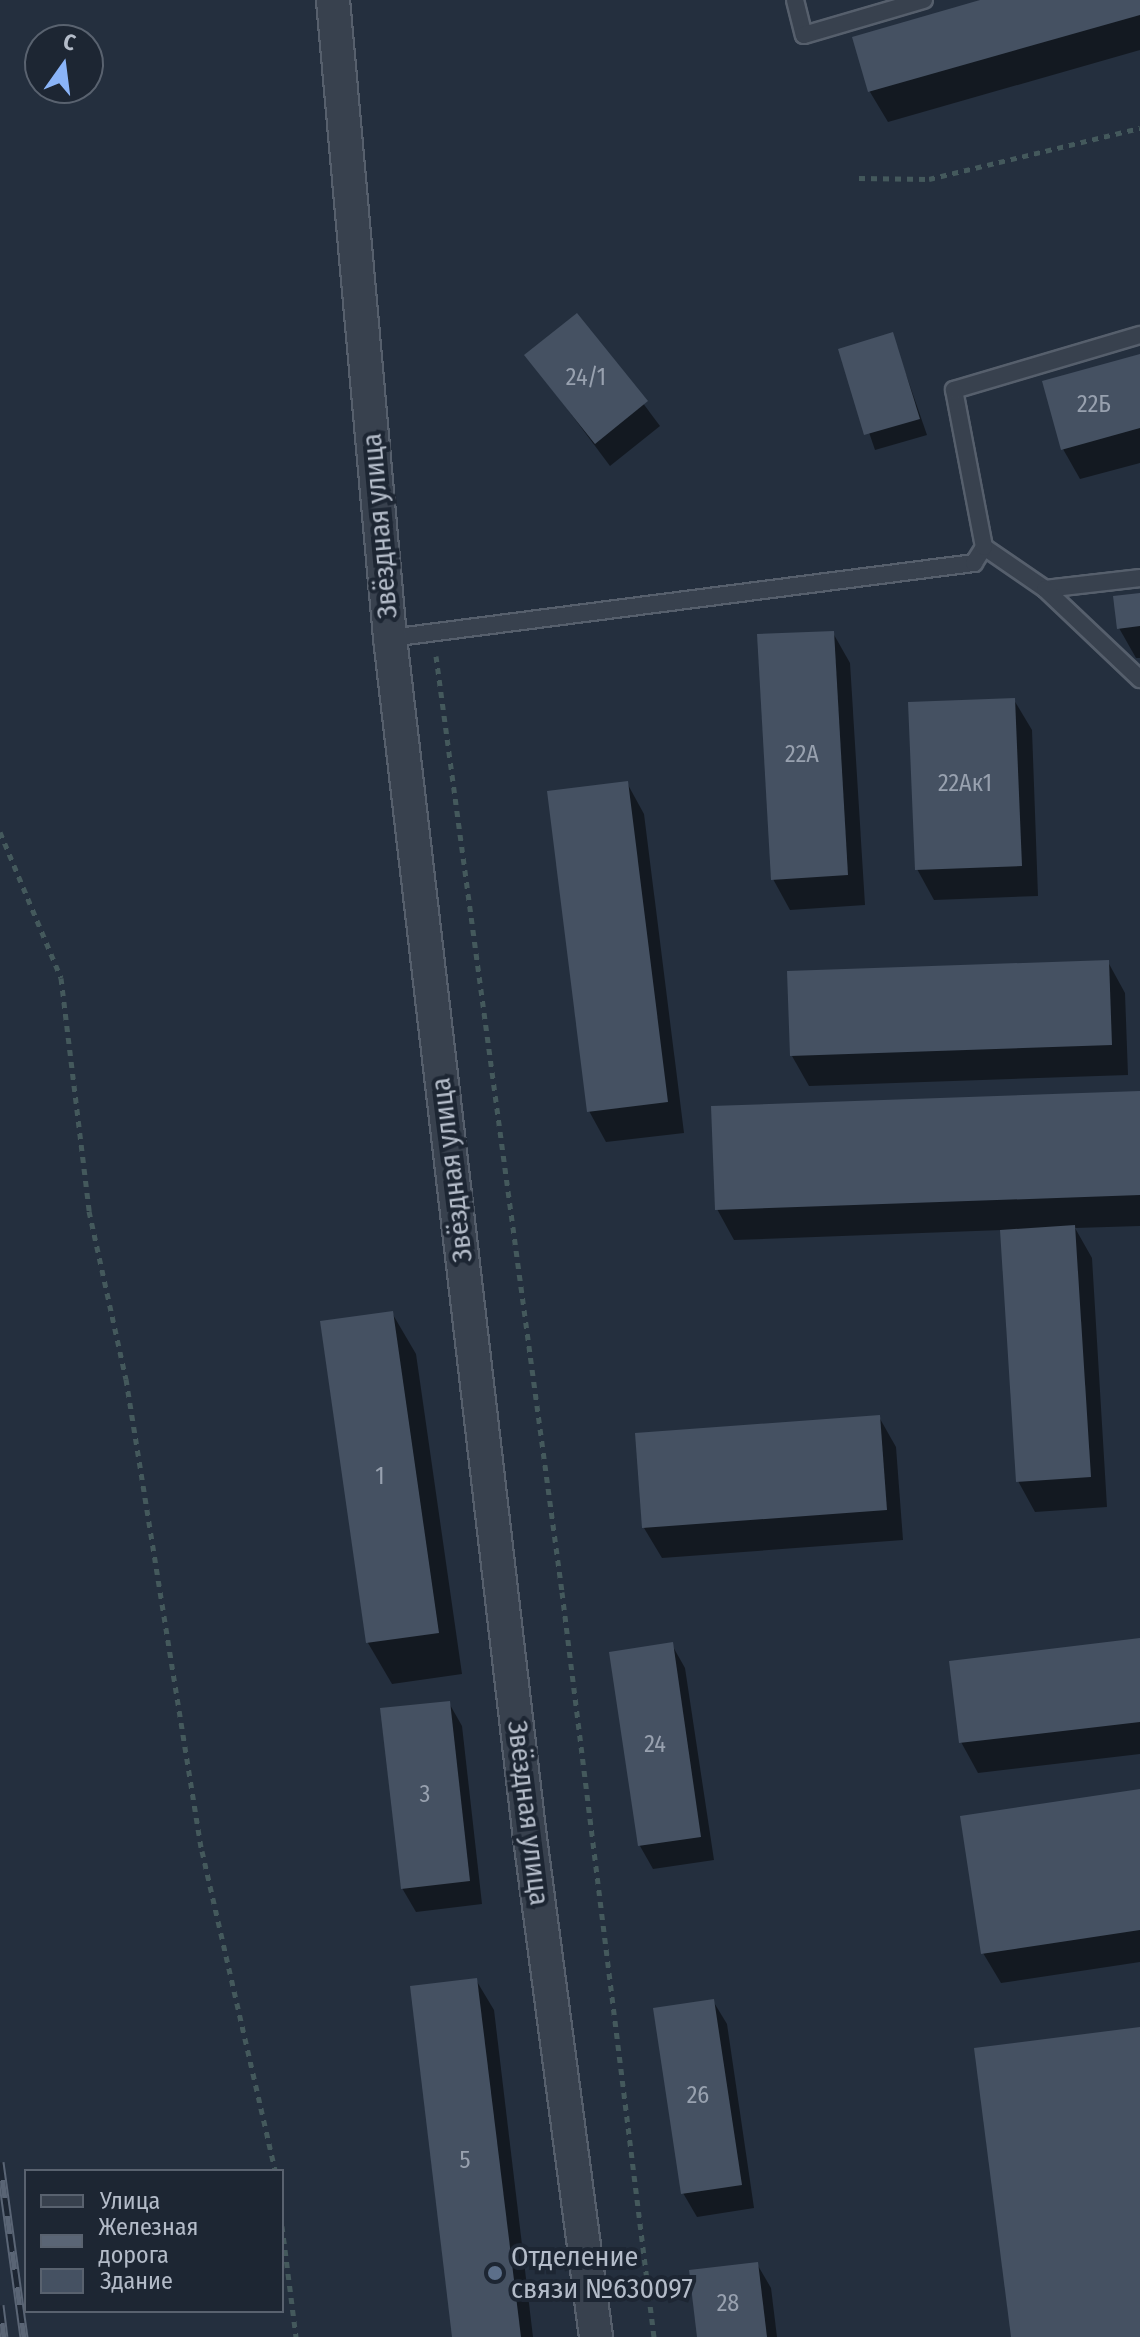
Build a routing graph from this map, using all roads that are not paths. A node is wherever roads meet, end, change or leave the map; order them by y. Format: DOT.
graph roads {
  1 [pos="333,0"];
  2 [pos="795,0"];
  3 [pos="924,0"];
  4 [pos="1140,335"];
  5 [pos="984,547"];
  6 [pos="1140,578"];
  7 [pos="1045,589"];
  8 [pos="390,638"];
  9 [pos="1140,679"];
  10 [pos="596,2337"];
  1 -- 8 [label="street, Звёздная улица"];
  2 -- 3 [label="lane"];
  4 -- 5 [label="lane"];
  5 -- 7 [label="lane"];
  5 -- 8 [label="lane"];
  6 -- 7 [label="lane"];
  7 -- 9 [label="lane"];
  8 -- 10 [label="street, Звёздная улица"];
}
